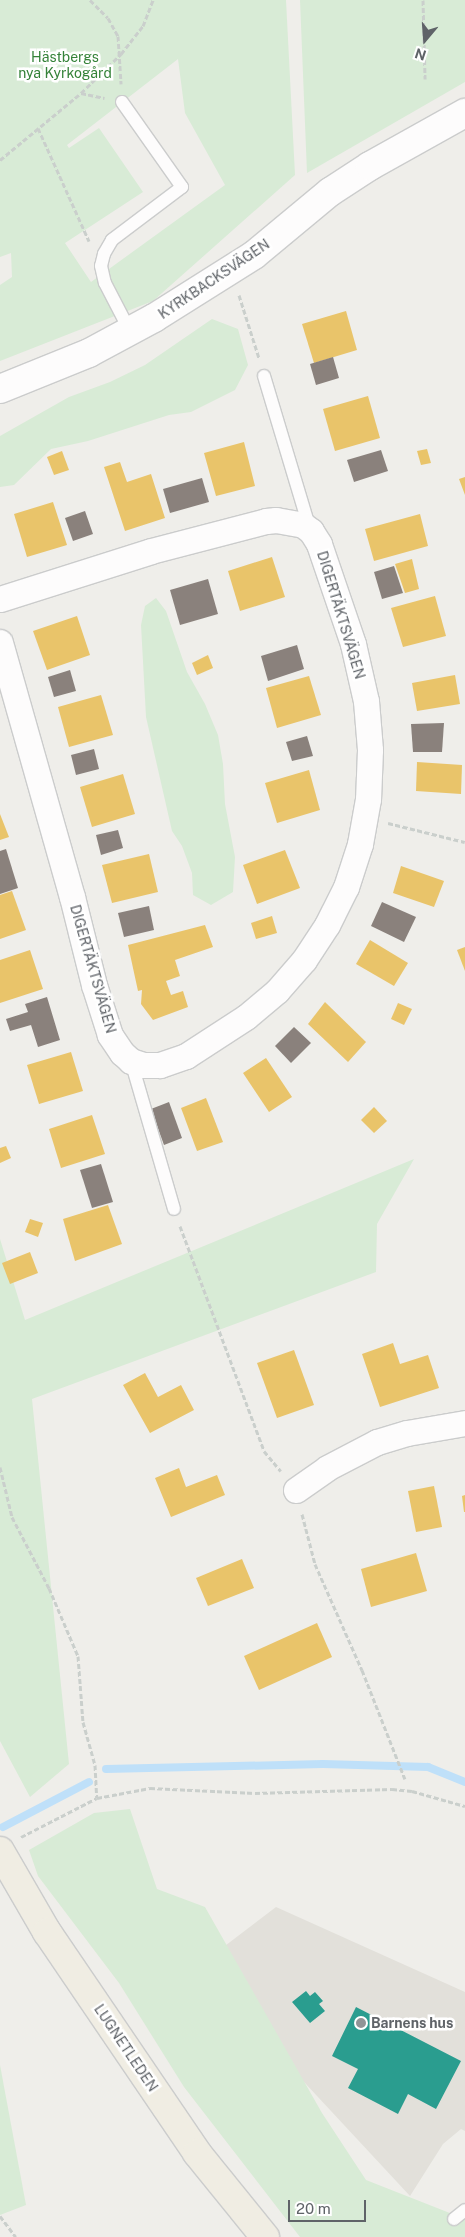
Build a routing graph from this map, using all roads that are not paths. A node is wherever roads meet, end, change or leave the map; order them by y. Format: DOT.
graph roads {
  1 [pos="122,102"];
  2 [pos="465,113"];
  3 [pos="130,331"];
  4 [pos="264,376"];
  5 [pos="0,389"];
  6 [pos="311,531"];
  7 [pos="0,599"];
  8 [pos="0,642"];
  9 [pos="131,1061"];
  10 [pos="174,1209"];
  11 [pos="465,1424"];
  12 [pos="296,1490"];
  13 [pos="6,1846"];
  14 [pos="465,2210"];
  15 [pos="454,2218"];
  16 [pos="265,2237"];
  1 -- 3 [label="lane"];
  2 -- 3 [label="street, KYRKBACKSVÄGEN"];
  3 -- 5 [label="street, KYRKBACKSVÄGEN"];
  4 -- 6 [label="lane"];
  6 -- 7 [label="street"];
  6 -- 9 [label="street, DIGERTÄKTSVÄGEN"];
  8 -- 9 [label="street, DIGERTÄKTSVÄGEN"];
  9 -- 10 [label="lane"];
  11 -- 12 [label="street"];
  13 -- 16 [label="highway, LUGNETLEDEN"];
  14 -- 15 [label="lane"];
}
